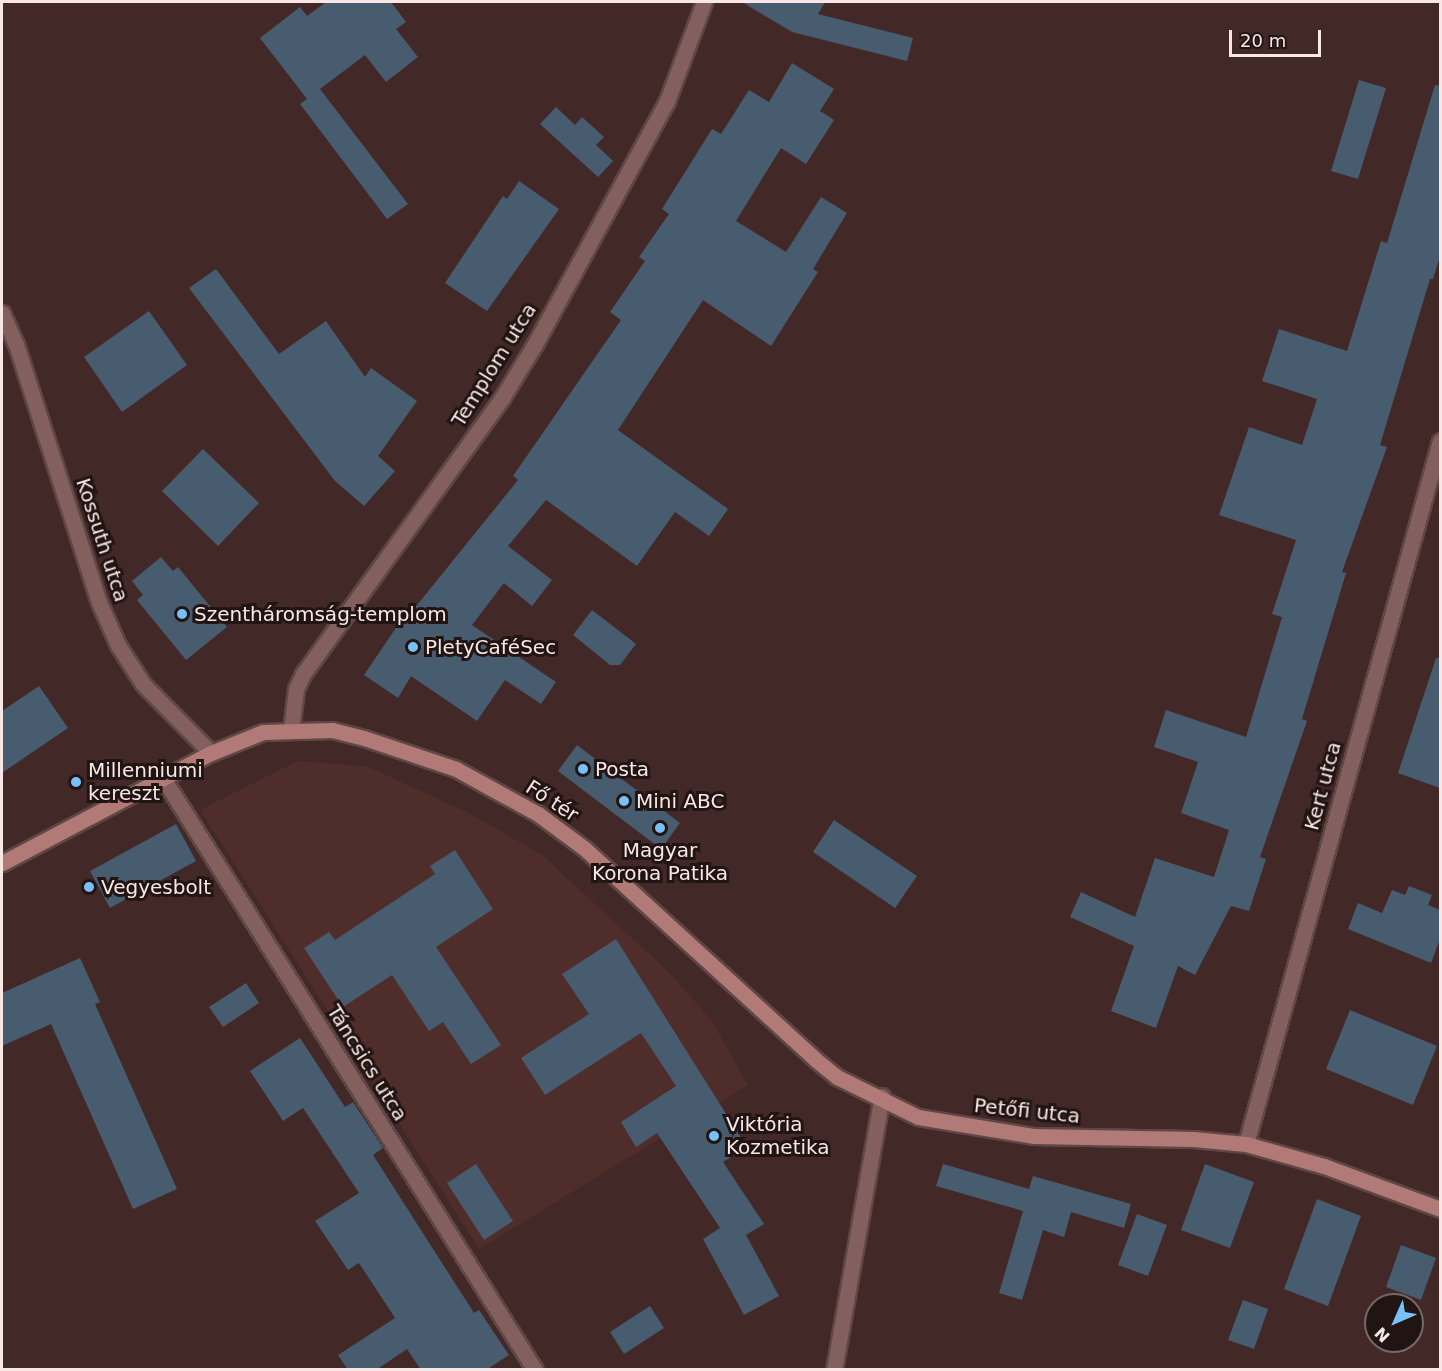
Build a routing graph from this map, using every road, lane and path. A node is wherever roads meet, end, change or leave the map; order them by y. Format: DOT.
graph roads {
  1 [pos="704,2"];
  2 [pos="2,313"];
  3 [pos="1440,441"];
  4 [pos="1435,477"];
  5 [pos="291,730"];
  6 [pos="211,753"];
  7 [pos="163,778"];
  8 [pos="2,863"];
  9 [pos="882,1096"];
  10 [pos="1246,1144"];
  11 [pos="1440,1209"];
  12 [pos="535,1370"];
  13 [pos="834,1370"];
  1 -- 5 [label="street, Templom utca"];
  2 -- 6 [label="street, Kossuth utca"];
  3 -- 4 [label="street, Kert utca"];
  4 -- 10 [label="street, Kert utca"];
  5 -- 6 [label="main road, Fő tér"];
  5 -- 9 [label="main road, Fő tér"];
  6 -- 7 [label="main road, Fő tér"];
  7 -- 8 [label="main road, Fő tér"];
  7 -- 12 [label="street, Táncsics utca"];
  9 -- 10 [label="main road, Petőfi utca"];
  9 -- 13 [label="street"];
  10 -- 11 [label="main road, Petőfi utca"];
}
